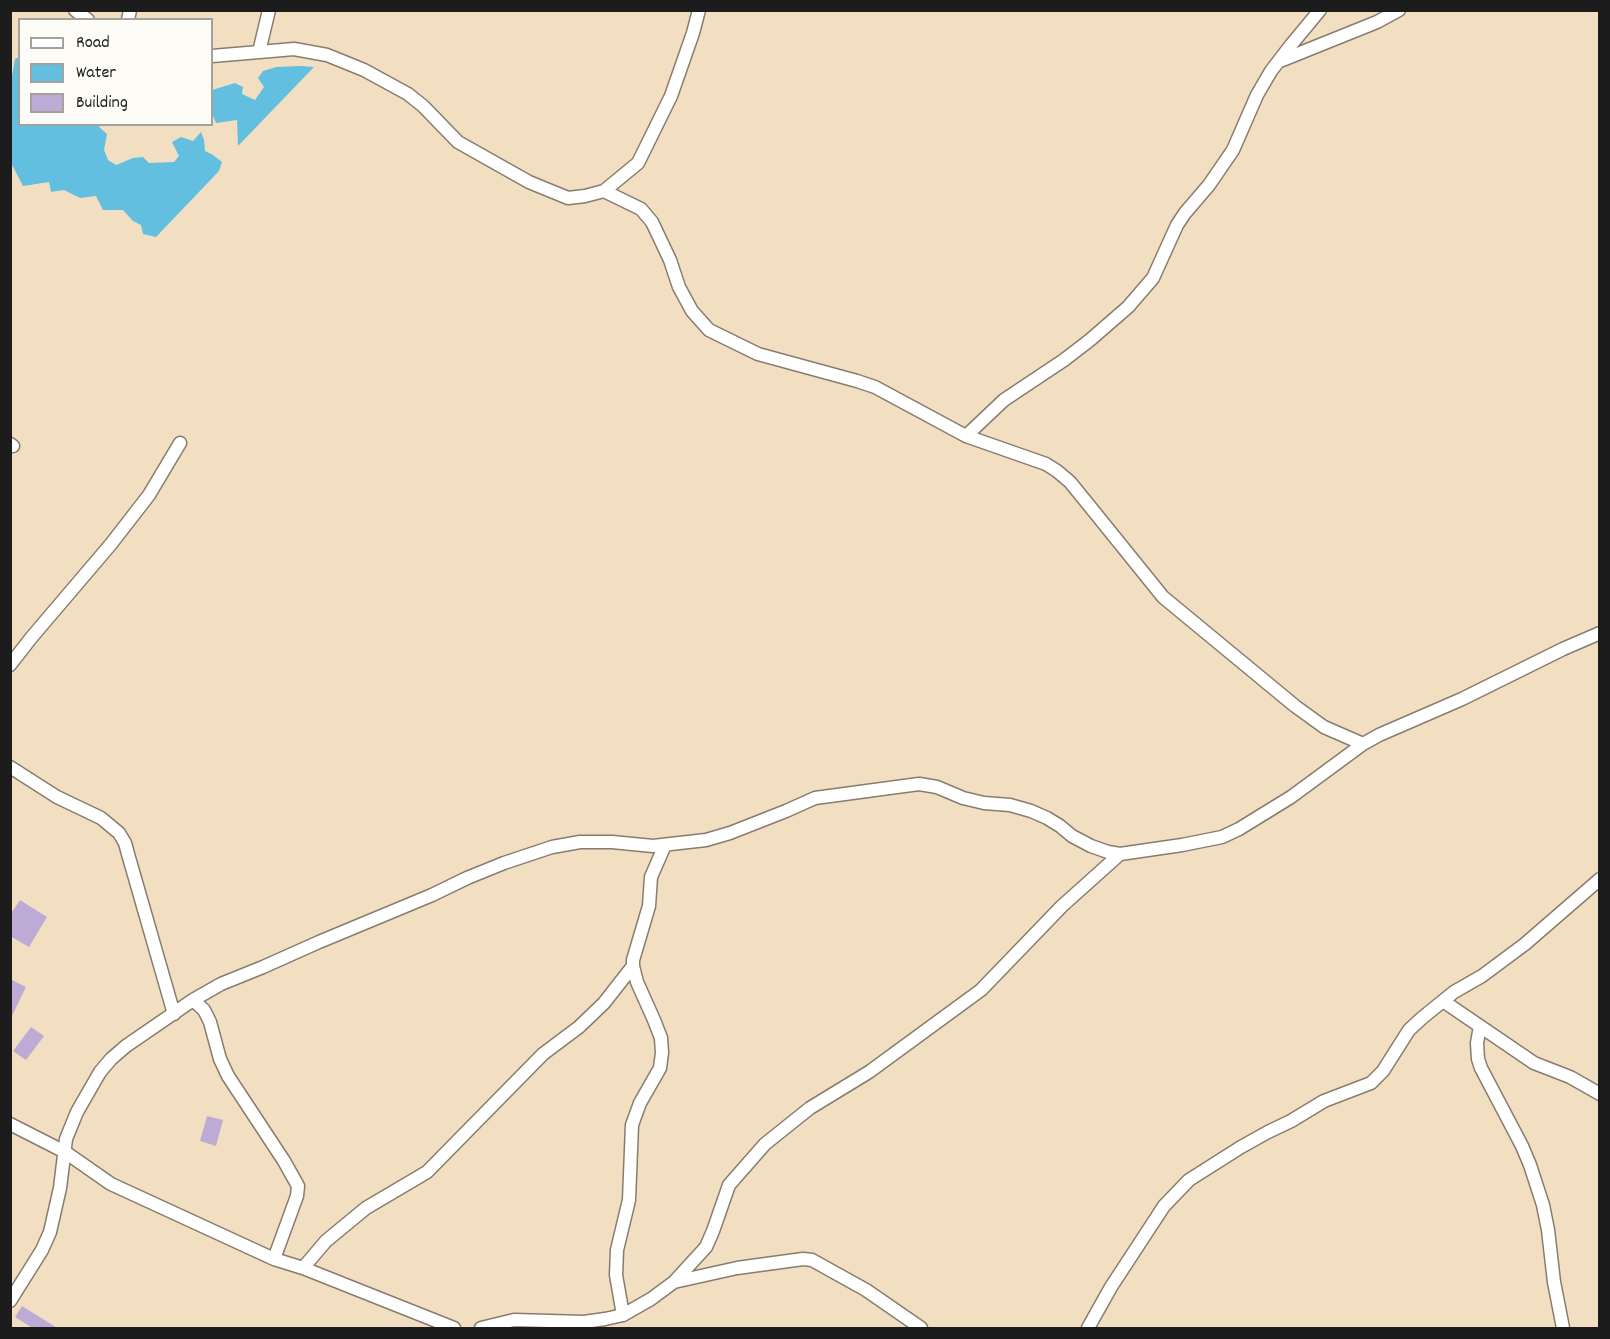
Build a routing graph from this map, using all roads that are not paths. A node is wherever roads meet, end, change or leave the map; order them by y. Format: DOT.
graph roads {
  1 [pos="269,10"];
  2 [pos="699,10"];
  3 [pos="1320,10"];
  4 [pos="1399,10"];
  5 [pos="259,52"];
  6 [pos="213,56"];
  7 [pos="1278,61"];
  8 [pos="604,191"];
  9 [pos="966,436"];
  10 [pos="180,443"];
  11 [pos="1599,633"];
  12 [pos="10,665"];
  13 [pos="1363,744"];
  14 [pos="10,767"];
  15 [pos="665,845"];
  16 [pos="1120,854"];
  17 [pos="1599,879"];
  18 [pos="633,966"];
  19 [pos="193,1000"];
  20 [pos="1443,1001"];
  21 [pos="174,1014"];
  22 [pos="1480,1026"];
  23 [pos="1599,1094"];
  24 [pos="10,1124"];
  25 [pos="65,1152"];
  26 [pos="274,1259"];
  27 [pos="303,1268"];
  28 [pos="674,1282"];
  29 [pos="10,1301"];
  30 [pos="623,1315"];
  31 [pos="918,1328"];
  32 [pos="454,1329"];
  33 [pos="481,1329"];
  34 [pos="1088,1329"];
  35 [pos="1563,1329"];
  1 -- 5 [label="street"];
  2 -- 8 [label="street"];
  3 -- 7 [label="street"];
  4 -- 7 [label="street"];
  5 -- 6 [label="street"];
  5 -- 8 [label="street"];
  7 -- 9 [label="street"];
  8 -- 9 [label="street"];
  9 -- 13 [label="street"];
  10 -- 12 [label="street"];
  11 -- 13 [label="street"];
  13 -- 16 [label="street"];
  14 -- 21 [label="street"];
  15 -- 16 [label="street"];
  15 -- 18 [label="street"];
  15 -- 19 [label="street"];
  16 -- 28 [label="street"];
  17 -- 20 [label="street"];
  18 -- 27 [label="street"];
  18 -- 30 [label="street"];
  19 -- 21 [label="street"];
  19 -- 26 [label="street"];
  20 -- 22 [label="street"];
  20 -- 34 [label="street"];
  21 -- 25 [label="street"];
  22 -- 23 [label="street"];
  22 -- 35 [label="street"];
  24 -- 25 [label="street"];
  25 -- 26 [label="street"];
  25 -- 29 [label="street"];
  26 -- 27 [label="street"];
  27 -- 32 [label="street"];
  28 -- 30 [label="street"];
  28 -- 31 [label="street"];
  30 -- 33 [label="street"];
}
